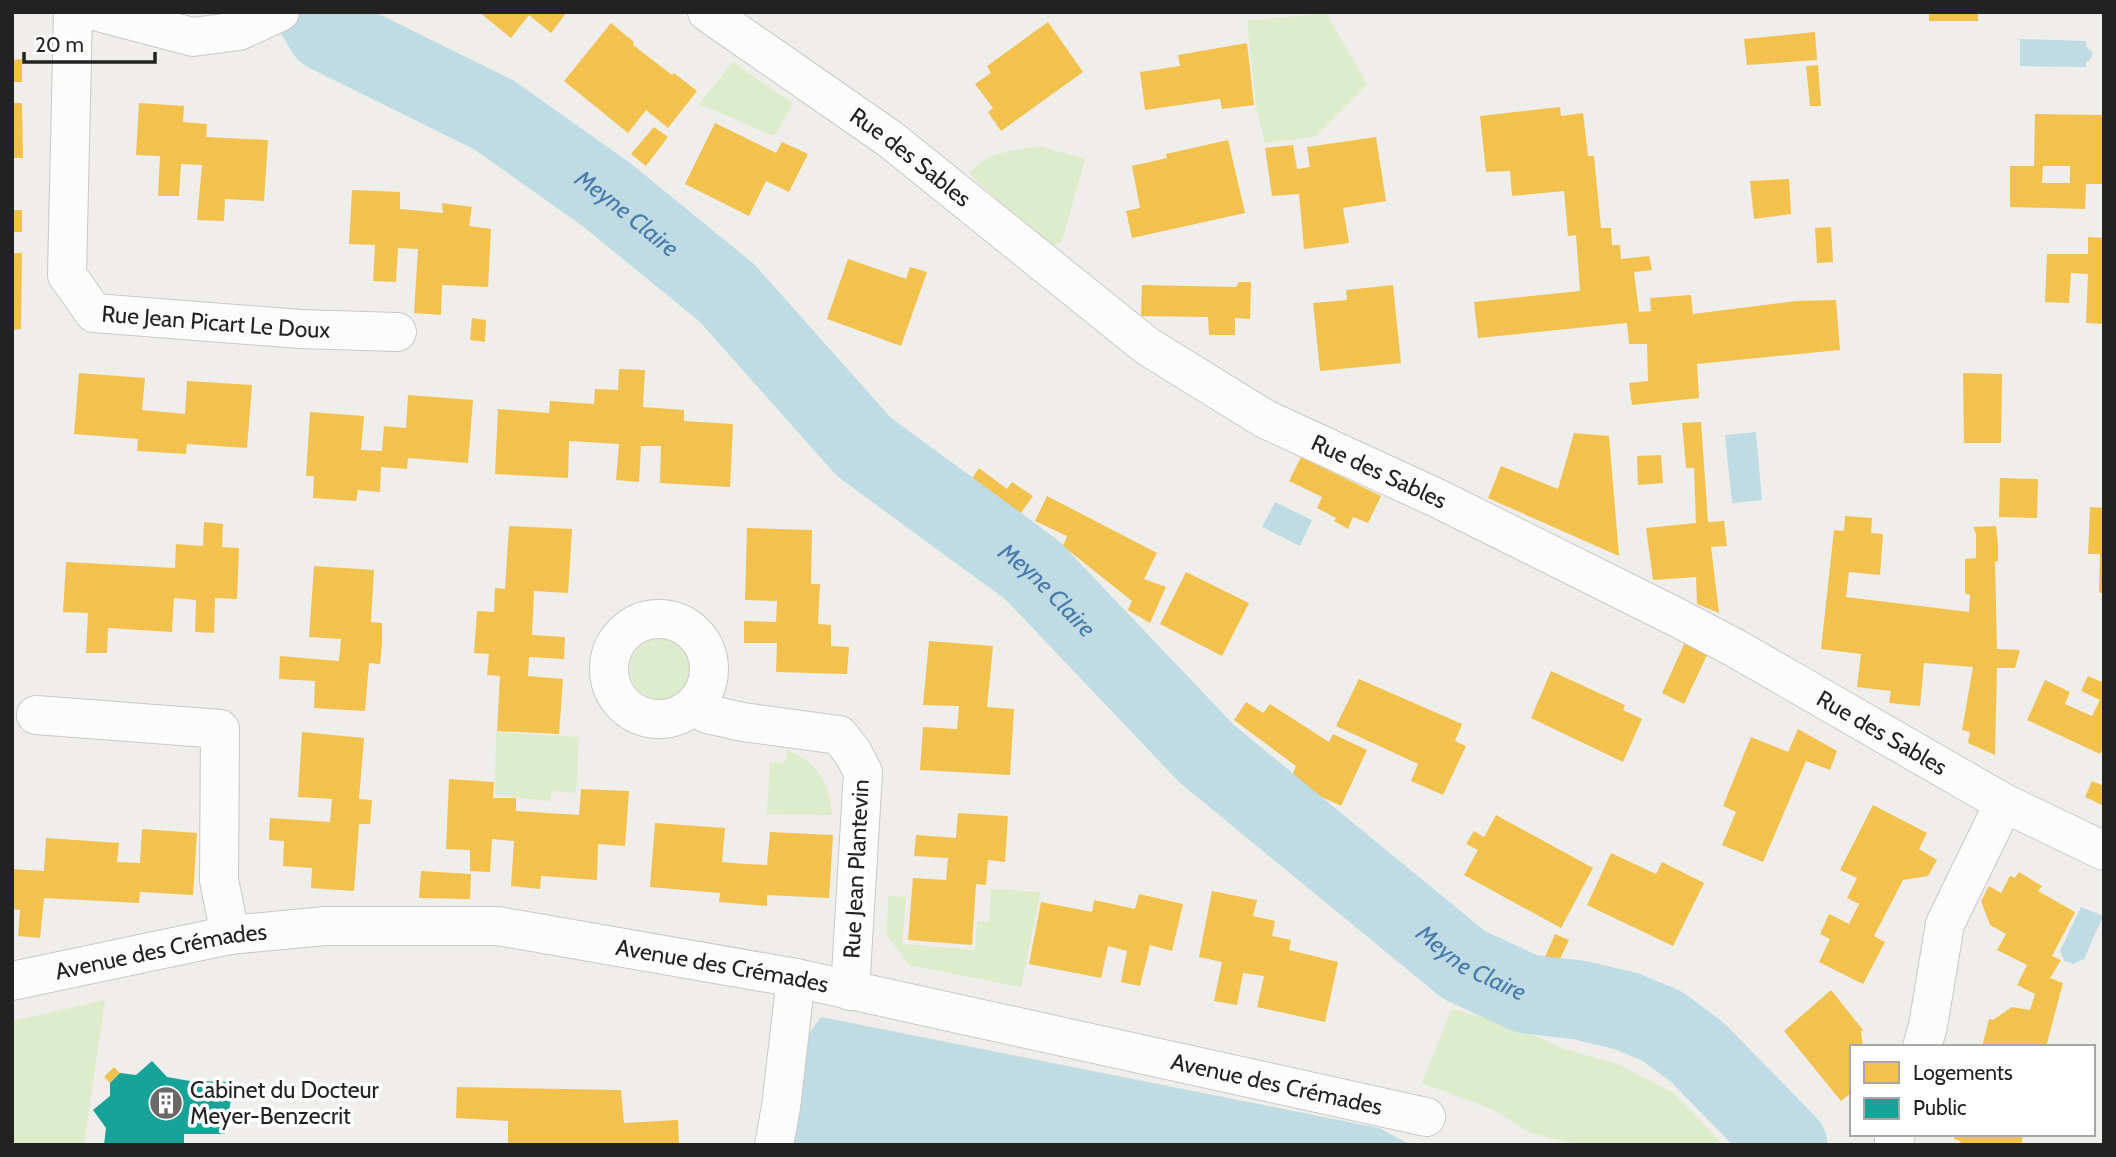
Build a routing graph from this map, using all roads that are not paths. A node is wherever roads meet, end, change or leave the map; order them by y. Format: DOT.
graph roads {
  1 [pos="73,12"];
  2 [pos="98,12"];
  3 [pos="280,12"];
  4 [pos="707,12"];
  5 [pos="397,332"];
  6 [pos="696,704"];
  7 [pos="36,715"];
  8 [pos="2004,803"];
  9 [pos="2104,851"];
  10 [pos="230,935"];
  11 [pos="796,978"];
  12 [pos="12,981"];
  13 [pos="850,990"];
  14 [pos="1923,1045"];
  15 [pos="1426,1117"];
  16 [pos="774,1145"];
  1 -- 5 [label="street, Rue Jean Picart Le Doux"];
  2 -- 3 [label="street"];
  4 -- 8 [label="street, Rue des Sables"];
  6 -- 13 [label="street, Rue Jean Plantevin"];
  7 -- 10 [label="street"];
  8 -- 9 [label="street, Rue des Sables"];
  8 -- 14 [label="street"];
  10 -- 11 [label="street, Avenue des Crémades"];
  10 -- 12 [label="street, Avenue des Crémades"];
  11 -- 13 [label="street, Avenue des Crémades"];
  11 -- 16 [label="street"];
  13 -- 15 [label="street, Avenue des Crémades"];
}
